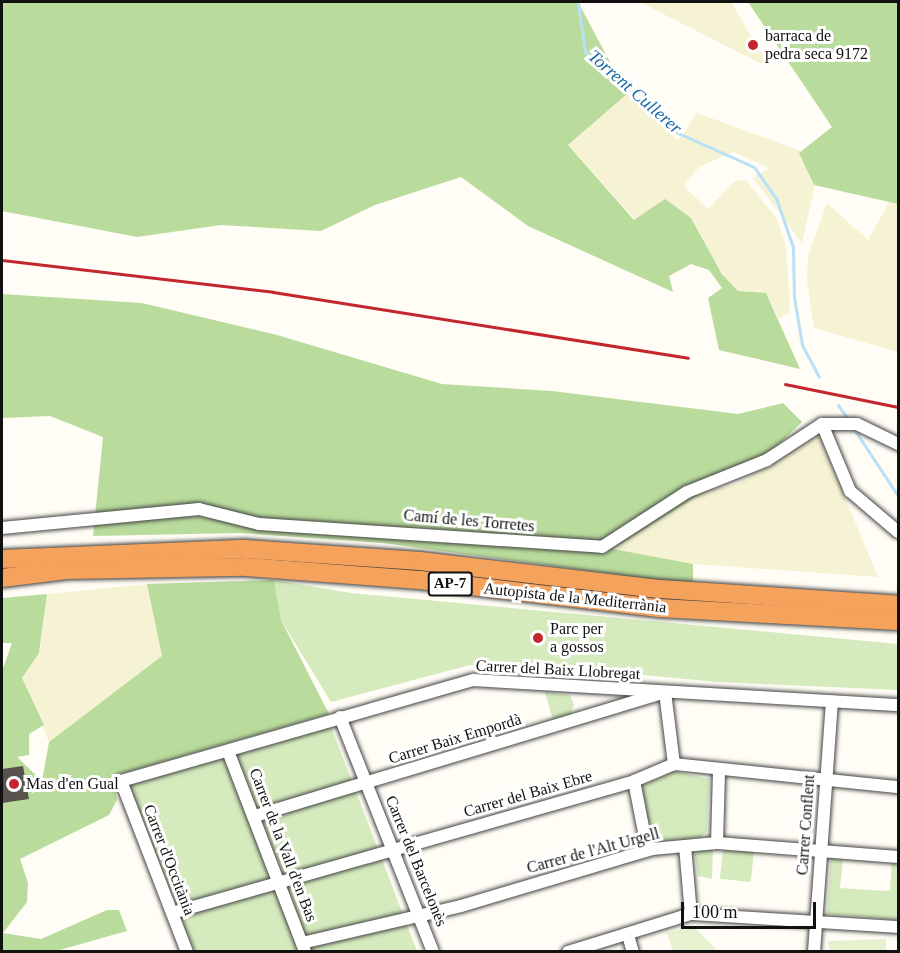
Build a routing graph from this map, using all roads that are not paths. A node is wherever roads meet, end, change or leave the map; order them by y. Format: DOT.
graph roads {
  1 [pos="822,424"];
  2 [pos="898,444"];
  3 [pos="2,528"];
  4 [pos="898,532"];
  5 [pos="2,560"];
  6 [pos="2,578"];
  7 [pos="898,605"];
  8 [pos="898,621"];
  9 [pos="665,692"];
  10 [pos="832,702"];
  11 [pos="898,705"];
  12 [pos="340,717"];
  13 [pos="228,751"];
  14 [pos="674,764"];
  15 [pos="719,772"];
  16 [pos="826,779"];
  17 [pos="634,780"];
  18 [pos="121,781"];
  19 [pos="367,784"];
  20 [pos="898,787"];
  21 [pos="255,816"];
  22 [pos="717,843"];
  23 [pos="685,846"];
  24 [pos="651,849"];
  25 [pos="394,850"];
  26 [pos="821,852"];
  27 [pos="898,857"];
  28 [pos="282,882"];
  29 [pos="172,913"];
  30 [pos="692,914"];
  31 [pos="420,915"];
  32 [pos="814,924"];
  33 [pos="898,927"];
  34 [pos="628,935"];
  35 [pos="303,947"];
  36 [pos="187,951"];
  37 [pos="433,951"];
  38 [pos="568,951"];
  39 [pos="633,951"];
  40 [pos="814,951"];
  1 -- 2 [label="street"];
  1 -- 3 [label="street, Camí de les Torretes"];
  1 -- 4 [label="street"];
  5 -- 7 [label="highway, Autopista de la Mediterrània / AP-7"];
  6 -- 8 [label="highway, Autopista de la Mediterrània / AP-7"];
  9 -- 10 [label="street, Carrer del Baix Llobregat"];
  9 -- 12 [label="street, Carrer del Baix Llobregat"];
  9 -- 14 [label="street"];
  9 -- 19 [label="street, Carrer Baix Empordà"];
  10 -- 11 [label="street, Carrer del Baix Llobregat"];
  10 -- 16 [label="street, Carrer Conflent"];
  12 -- 13 [label="street, Carrer del Baix Llobregat"];
  12 -- 19 [label="street, Carrer del Barcelonès"];
  13 -- 18 [label="street, Carrer del Baix Llobregat"];
  13 -- 21 [label="street, Carrer de la Vall d'en Bas"];
  14 -- 15 [label="street"];
  14 -- 17 [label="street, Carrer del Baix Ebre"];
  15 -- 16 [label="street"];
  15 -- 22 [label="street"];
  16 -- 20 [label="street"];
  16 -- 26 [label="street, Carrer Conflent"];
  17 -- 24 [label="street"];
  17 -- 25 [label="street, Carrer del Baix Ebre"];
  18 -- 29 [label="street, Carrer d'Occitània"];
  19 -- 21 [label="street, Carrer Baix Empordà"];
  19 -- 25 [label="street, Carrer del Barcelonès"];
  21 -- 28 [label="street, Carrer de la Vall d'en Bas"];
  22 -- 23 [label="street, Carrer de l'Alt Urgell"];
  22 -- 26 [label="street, Carrer de l'Alt Urgell"];
  23 -- 24 [label="street, Carrer de l'Alt Urgell"];
  23 -- 30 [label="street"];
  24 -- 31 [label="street, Carrer de l'Alt Urgell"];
  25 -- 28 [label="street, Carrer del Baix Ebre"];
  25 -- 31 [label="street, Carrer del Barcelonès"];
  26 -- 27 [label="street, Carrer de l'Alt Urgell"];
  26 -- 32 [label="street, Carrer Conflent"];
  28 -- 29 [label="street, Carrer del Baix Ebre"];
  28 -- 35 [label="street, Carrer de la Vall d'en Bas"];
  29 -- 36 [label="street, Carrer d'Occitània"];
  30 -- 32 [label="street"];
  30 -- 34 [label="street"];
  31 -- 35 [label="street, Carrer de l'Alt Urgell"];
  31 -- 37 [label="street, Carrer del Barcelonès"];
  32 -- 33 [label="street"];
  32 -- 40 [label="street, Carrer Conflent"];
  34 -- 38 [label="street"];
  34 -- 39 [label="street"];
}
